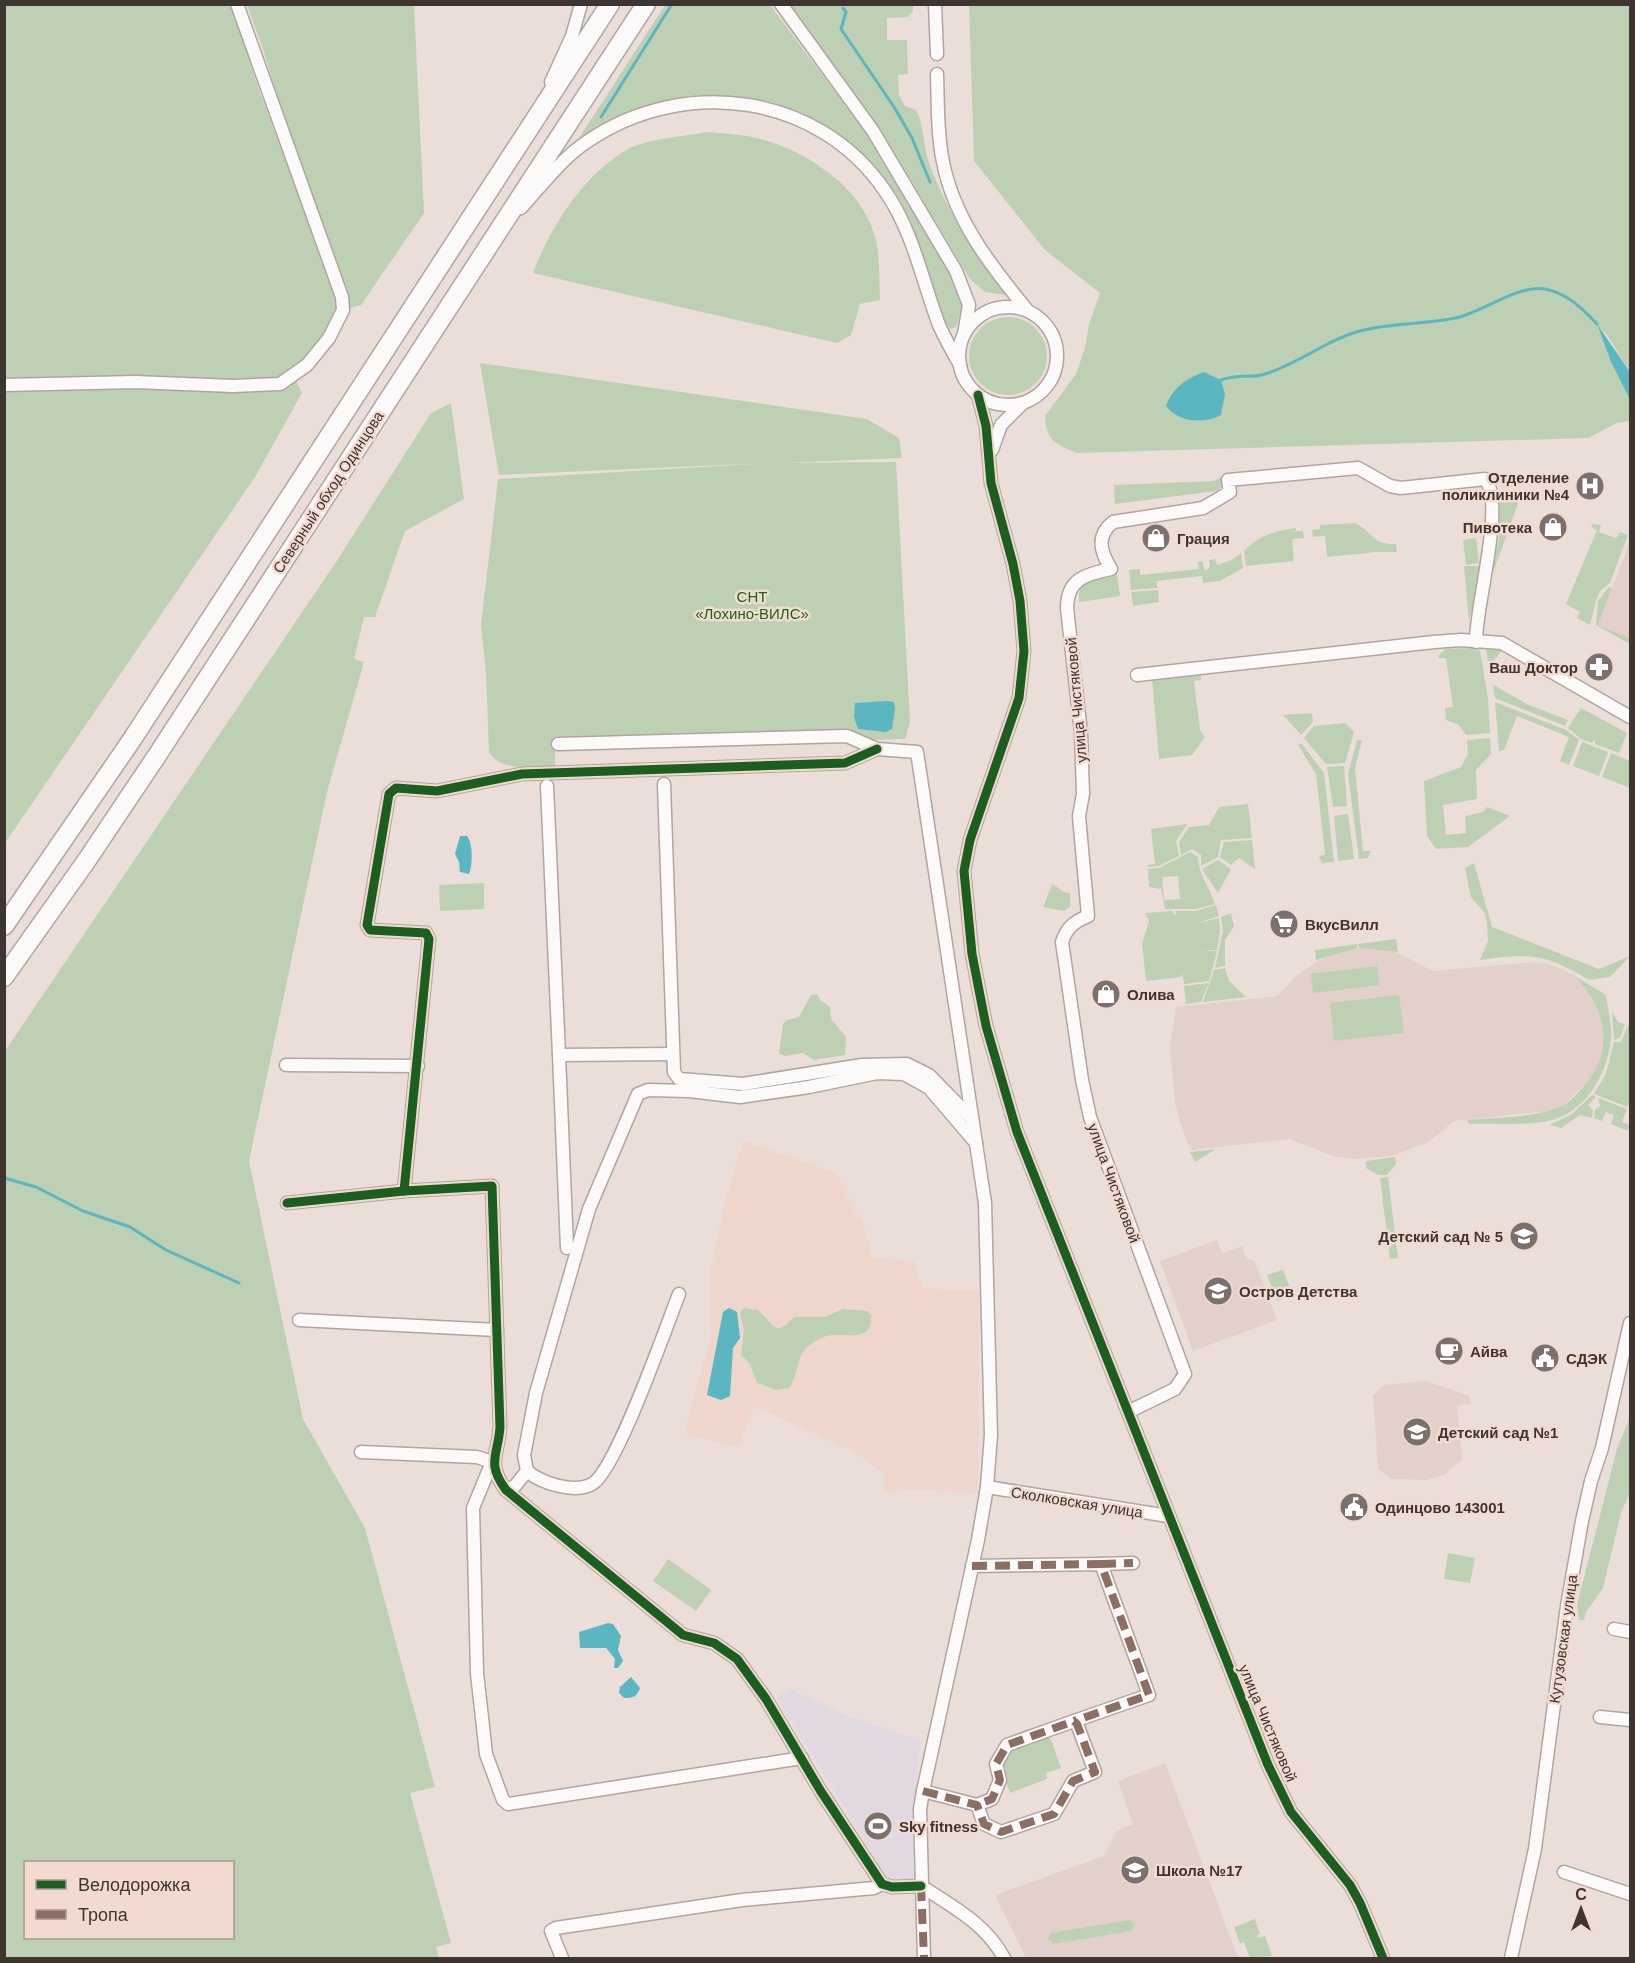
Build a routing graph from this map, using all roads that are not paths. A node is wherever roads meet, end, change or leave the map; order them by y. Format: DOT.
graph roads {
  1 [pos="237,4"];
  2 [pos="580,4"];
  3 [pos="610,4"];
  4 [pos="646,4"];
  5 [pos="781,4"];
  6 [pos="935,4"];
  7 [pos="937,54"];
  8 [pos="937,74"];
  9 [pos="531,125"];
  10 [pos="485,250"];
  11 [pos="1027,310"];
  12 [pos="964,334"];
  13 [pos="960,365"];
  14 [pos="4,385"];
  15 [pos="978,395"];
  16 [pos="1022,404"];
  17 [pos="989,460"];
  18 [pos="1476,642"];
  19 [pos="1137,675"];
  20 [pos="1630,717"];
  21 [pos="558,744"];
  22 [pos="877,749"];
  23 [pos="664,784"];
  24 [pos="547,786"];
  25 [pos="4,926"];
  26 [pos="4,977"];
  27 [pos="673,1054"];
  28 [pos="560,1055"];
  29 [pos="286,1065"];
  30 [pos="418,1066"];
  31 [pos="973,1119"];
  32 [pos="976,1144"];
  33 [pos="404,1191"];
  34 [pos="287,1203"];
  35 [pos="567,1248"];
  36 [pos="679,1294"];
  37 [pos="299,1320"];
  38 [pos="1630,1323"];
  39 [pos="497,1330"];
  40 [pos="1128,1412"];
  41 [pos="361,1452"];
  42 [pos="492,1462"];
  43 [pos="527,1471"];
  44 [pos="987,1487"];
  45 [pos="506,1490"];
  46 [pos="1168,1516"];
  47 [pos="1133,1563"];
  48 [pos="1101,1564"];
  49 [pos="972,1566"];
  50 [pos="1614,1629"];
  51 [pos="1630,1632"];
  52 [pos="1600,1717"];
  53 [pos="1630,1720"];
  54 [pos="1074,1721"];
  55 [pos="802,1758"];
  56 [pos="922,1791"];
  57 [pos="977,1805"];
  58 [pos="1564,1872"];
  59 [pos="882,1884"];
  60 [pos="921,1886"];
  61 [pos="1630,1894"];
  62 [pos="562,1959"];
  63 [pos="924,1959"];
  64 [pos="1004,1959"];
  65 [pos="1383,1959"];
  66 [pos="1511,1959"];
  1 -- 14 [label="street"];
  2 -- 9 [label="street"];
  3 -- 9 [label="highway, Северный обход Одинцова"];
  4 -- 10 [label="highway, Северный обход Одинцова"];
  5 -- 12 [label="street"];
  6 -- 7 [label="street"];
  8 -- 11 [label="street"];
  9 -- 25 [label="highway, Северный обход Одинцова"];
  10 -- 13 [label="street"];
  10 -- 26 [label="highway, Северный обход Одинцова"];
  11 -- 12 [label="street"];
  11 -- 16 [label="street"];
  12 -- 13 [label="street"];
  13 -- 15 [label="street"];
  15 -- 16 [label="street"];
  15 -- 17 [label="street, улица Чистяковой"];
  16 -- 17 [label="street"];
  17 -- 40 [label="street, улица Чистяковой"];
  18 -- 19 [label="street"];
  18 -- 20 [label="street"];
  18 -- 40 [label="street, улица Чистяковой"];
  21 -- 22 [label="street"];
  22 -- 30 [label="street"];
  22 -- 31 [label="street"];
  23 -- 27 [label="street"];
  24 -- 28 [label="street"];
  27 -- 28 [label="street"];
  27 -- 31 [label="street"];
  28 -- 35 [label="street"];
  29 -- 30 [label="street"];
  30 -- 33 [label="street"];
  31 -- 32 [label="street"];
  32 -- 43 [label="street"];
  32 -- 44 [label="street"];
  33 -- 34 [label="street"];
  33 -- 39 [label="street"];
  36 -- 43 [label="street"];
  37 -- 39 [label="street"];
  38 -- 66 [label="street, Кутузовская улица"];
  39 -- 42 [label="street"];
  40 -- 46 [label="street, улица Чистяковой"];
  41 -- 42 [label="street"];
  42 -- 45 [label="street"];
  42 -- 55 [label="street"];
  43 -- 45 [label="street"];
  44 -- 46 [label="street, Сколковская улица"];
  44 -- 49 [label="street"];
  45 -- 55 [label="street"];
  46 -- 65 [label="street, улица Чистяковой"];
  47 -- 48 [label="street"];
  48 -- 49 [label="street"];
  48 -- 54 [label="street"];
  49 -- 56 [label="street"];
  50 -- 51 [label="street"];
  52 -- 53 [label="street"];
  54 -- 57 [label="street"];
  54 -- 57 [label="street"];
  55 -- 59 [label="street"];
  56 -- 57 [label="street"];
  56 -- 60 [label="street"];
  58 -- 61 [label="street"];
  59 -- 60 [label="street"];
  59 -- 62 [label="street"];
  60 -- 63 [label="street"];
  60 -- 64 [label="street"];
}
